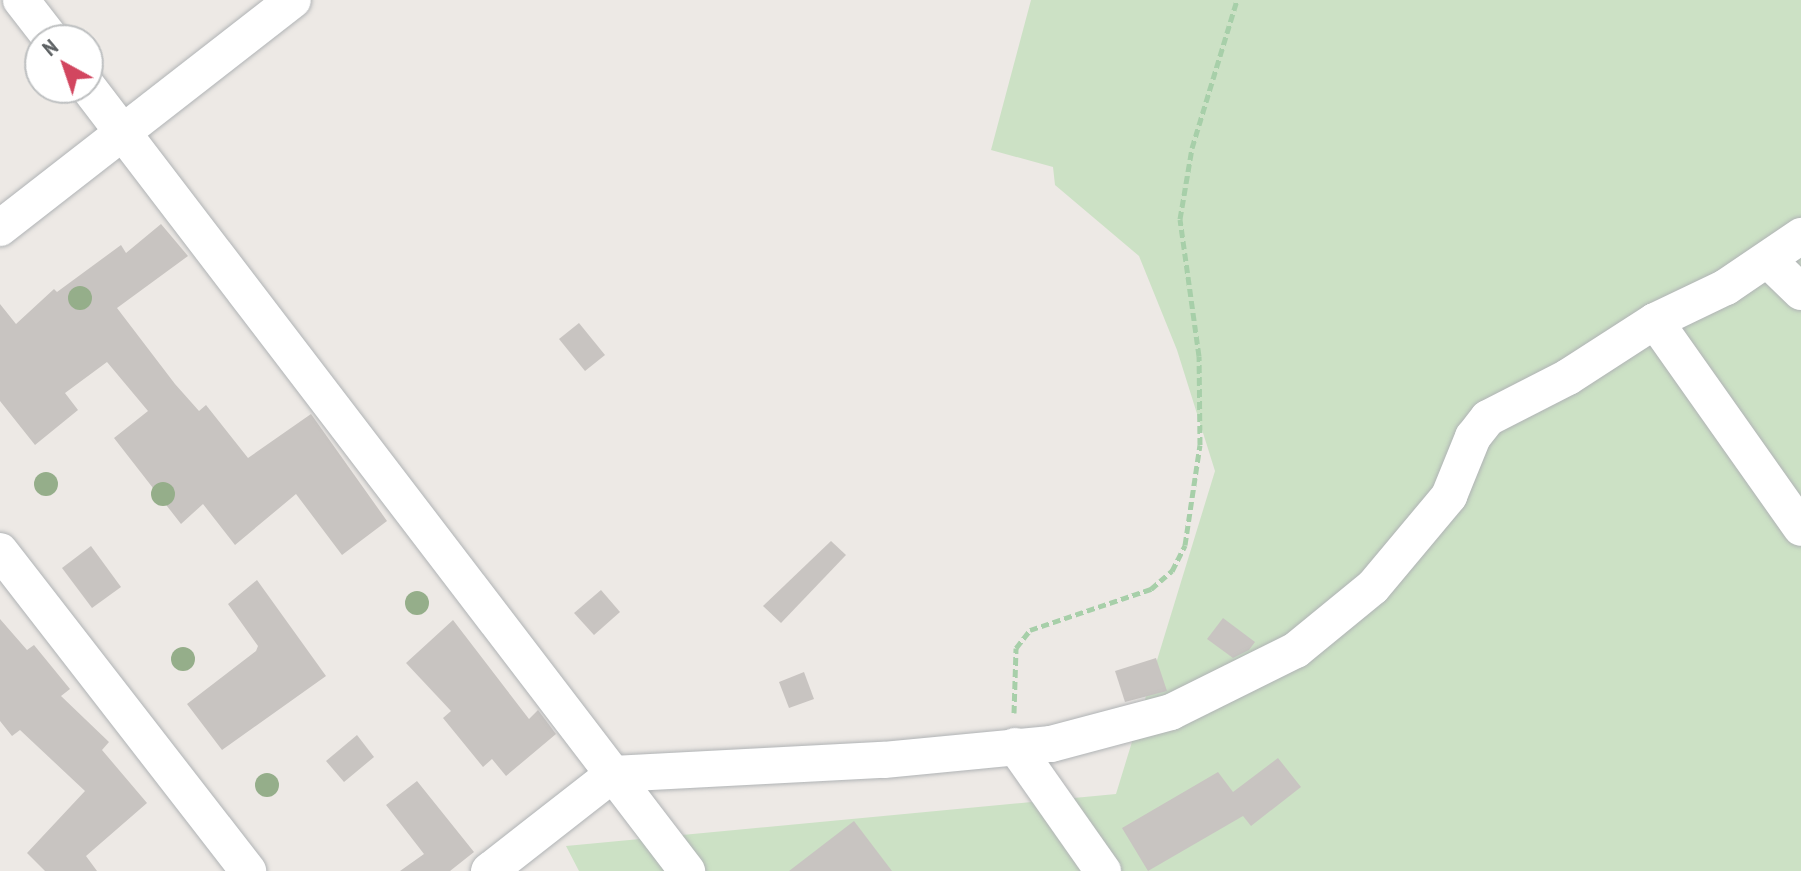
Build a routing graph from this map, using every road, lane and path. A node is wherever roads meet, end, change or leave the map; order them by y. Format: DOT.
graph roads {
  1 [pos="21,0"];
  2 [pos="293,0"];
  3 [pos="1237,0"];
  4 [pos="40,24"];
  5 [pos="101,104"];
  6 [pos="123,132"];
  7 [pos="0,228"];
  8 [pos="1801,236"];
  9 [pos="1768,260"];
  10 [pos="1801,292"];
  11 [pos="1655,321"];
  12 [pos="1801,528"];
  13 [pos="0,551"];
  14 [pos="1015,746"];
  15 [pos="613,774"];
  16 [pos="248,871"];
  17 [pos="489,871"];
  18 [pos="687,871"];
  19 [pos="1103,871"];
  1 -- 4 [label="street"];
  2 -- 6 [label="street"];
  3 -- 14 [label="path"];
  5 -- 6 [label="street"];
  6 -- 7 [label="street"];
  6 -- 15 [label="street"];
  8 -- 9 [label="street"];
  9 -- 10 [label="street"];
  9 -- 11 [label="street"];
  11 -- 12 [label="street"];
  11 -- 14 [label="street"];
  13 -- 16 [label="street"];
  14 -- 15 [label="street"];
  14 -- 19 [label="street"];
  15 -- 17 [label="street"];
  15 -- 18 [label="street"];
}
